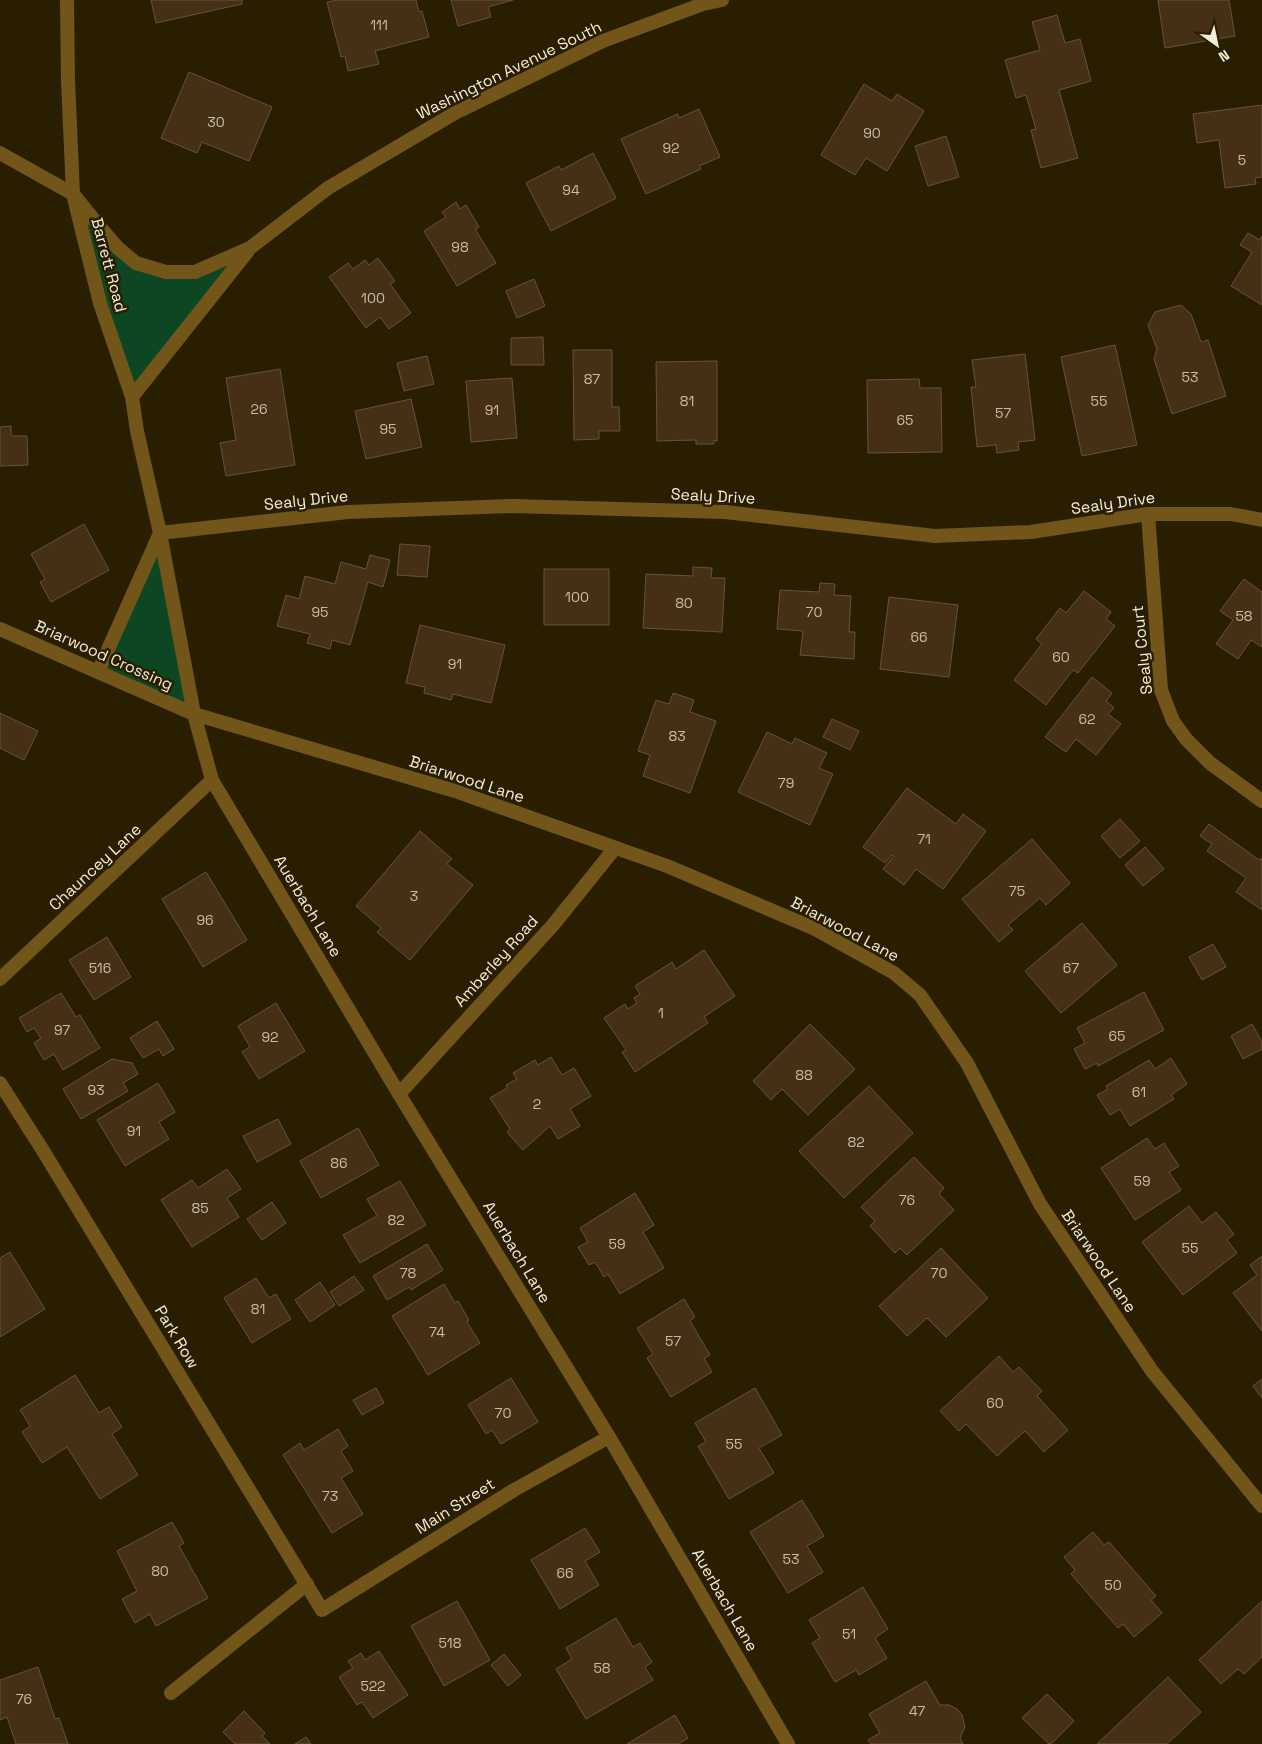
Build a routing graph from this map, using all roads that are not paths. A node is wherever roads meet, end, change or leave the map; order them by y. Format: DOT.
graph roads {
  1 [pos="67,0"];
  2 [pos="722,0"];
  3 [pos="0,153"];
  4 [pos="73,194"];
  5 [pos="250,248"];
  6 [pos="132,398"];
  7 [pos="1148,514"];
  8 [pos="1262,520"];
  9 [pos="160,533"];
  10 [pos="0,629"];
  11 [pos="98,672"];
  12 [pos="194,714"];
  13 [pos="212,780"];
  14 [pos="1262,800"];
  15 [pos="615,848"];
  16 [pos="0,979"];
  17 [pos="0,1083"];
  18 [pos="400,1094"];
  19 [pos="609,1438"];
  20 [pos="1262,1506"];
  21 [pos="307,1584"];
  22 [pos="322,1610"];
  23 [pos="171,1693"];
  24 [pos="788,1744"];
  1 -- 4 [label="street, Barrett Road"];
  2 -- 5 [label="street, Washington Avenue South"];
  3 -- 4 [label="street"];
  4 -- 5 [label="street, Washington Avenue South"];
  4 -- 6 [label="street, Barrett Road"];
  5 -- 6 [label="street, Washington Avenue South"];
  6 -- 9 [label="street, Barrett Road"];
  7 -- 8 [label="street, Sealy Drive"];
  7 -- 9 [label="street, Sealy Drive"];
  7 -- 14 [label="street, Sealy Court"];
  9 -- 11 [label="street"];
  9 -- 12 [label="street, Barrett Road"];
  10 -- 11 [label="street, Briarwood Crossing"];
  11 -- 12 [label="street, Briarwood Crossing"];
  12 -- 13 [label="street, Auerbach Lane"];
  12 -- 15 [label="street, Briarwood Lane"];
  13 -- 16 [label="street, Chauncey Lane"];
  13 -- 18 [label="street, Auerbach Lane"];
  15 -- 18 [label="street, Amberley Road"];
  15 -- 20 [label="street, Briarwood Lane"];
  17 -- 21 [label="street, Park Row"];
  18 -- 19 [label="street, Auerbach Lane"];
  19 -- 22 [label="street, Main Street"];
  19 -- 24 [label="street, Auerbach Lane"];
  21 -- 22 [label="street, Park Row"];
  21 -- 23 [label="street"];
}
